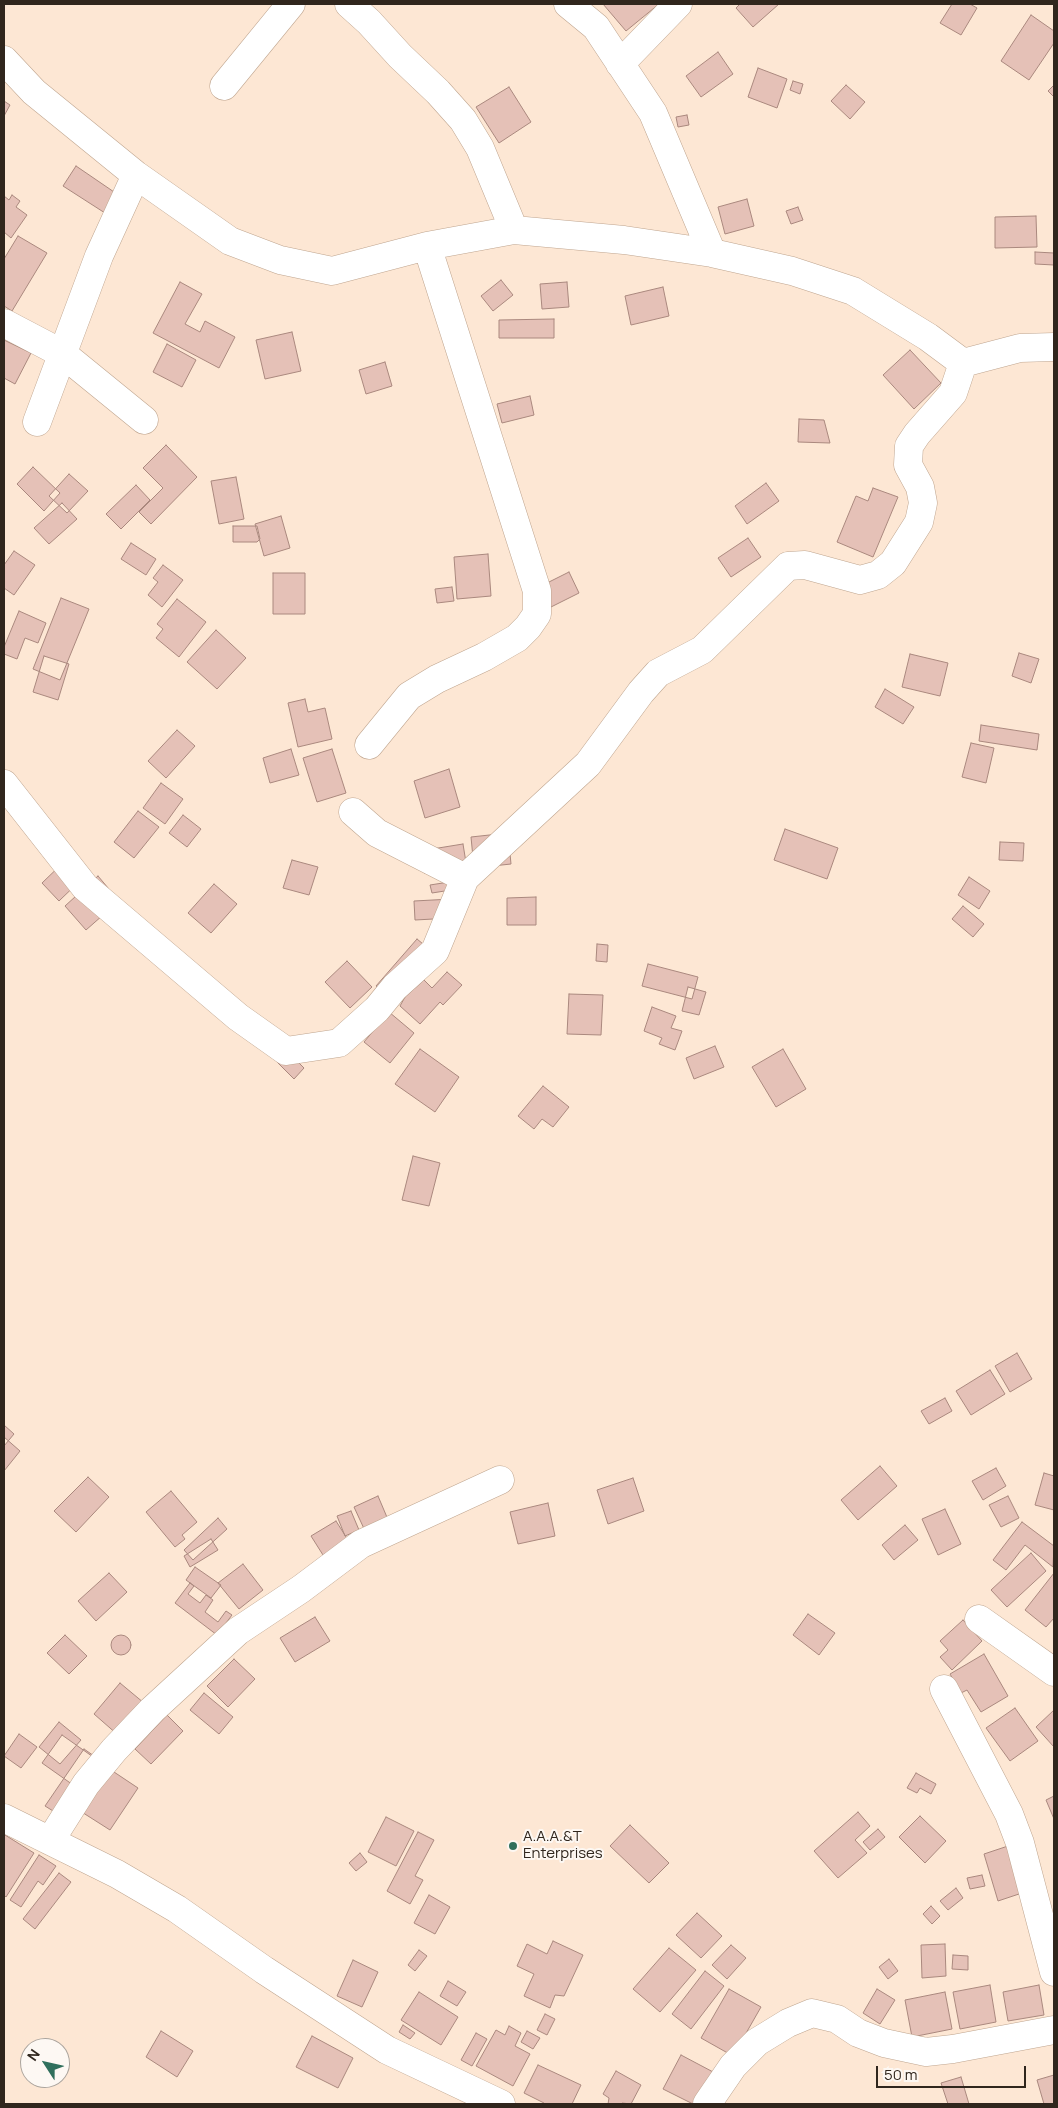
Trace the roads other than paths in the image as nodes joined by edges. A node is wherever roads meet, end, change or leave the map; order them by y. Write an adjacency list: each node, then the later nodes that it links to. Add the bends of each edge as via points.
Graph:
1 (290, 4): 7 (street)
2 (349, 4): 9 (street, via 463,120 480,148)
3 (568, 4): 6 (street, via 596,27)
4 (678, 4): 6 (street)
5 (4, 60): 8 (street, via 34,92)
6 (620, 64): 11 (street, via 653,113)
7 (224, 86)
8 (136, 175): 10 (street, via 230,242 280,260 332,270); 14 (street, via 99,256)
9 (514, 230): 10 (street); 11 (street, via 624,240)
10 (427, 246): 18 (street, via 537,591 537,614 517,638 409,696)
11 (712, 253): 15 (street, via 792,271 853,291 928,337)
12 (4, 323): 14 (street)
13 (1054, 347): 15 (street, via 1020,348)
14 (63, 354): 16 (street); 17 (street)
15 (963, 363): 21 (street, via 953,393 909,446 908,464 920,488 923,504 919,522 893,563 878,575 860,580 805,565 788,566 702,650 658,673 588,764)
16 (144, 420)
17 (37, 422)
18 (368, 745)
19 (4, 784): 21 (street, via 85,887 238,1017 286,1051 339,1043 377,1008 394,987 435,951)
20 (353, 812): 21 (street, via 377,833)
21 (465, 878)
22 (500, 1480): 27 (street, via 361,1544 238,1631 152,1710 114,1750 86,1784)
23 (979, 1619): 24 (street)
24 (1054, 1672)
25 (944, 1689): 28 (street, via 1009,1814 1020,1843)
26 (4, 1818): 27 (street)
27 (50, 1841): 30 (street, via 117,1874 177,1909 387,2050)
28 (1054, 1972)
29 (1054, 2030): 31 (street, via 926,2052 884,2044 837,2019 812,2013 757,2042 733,2066)
30 (501, 2104)
31 (707, 2104)

